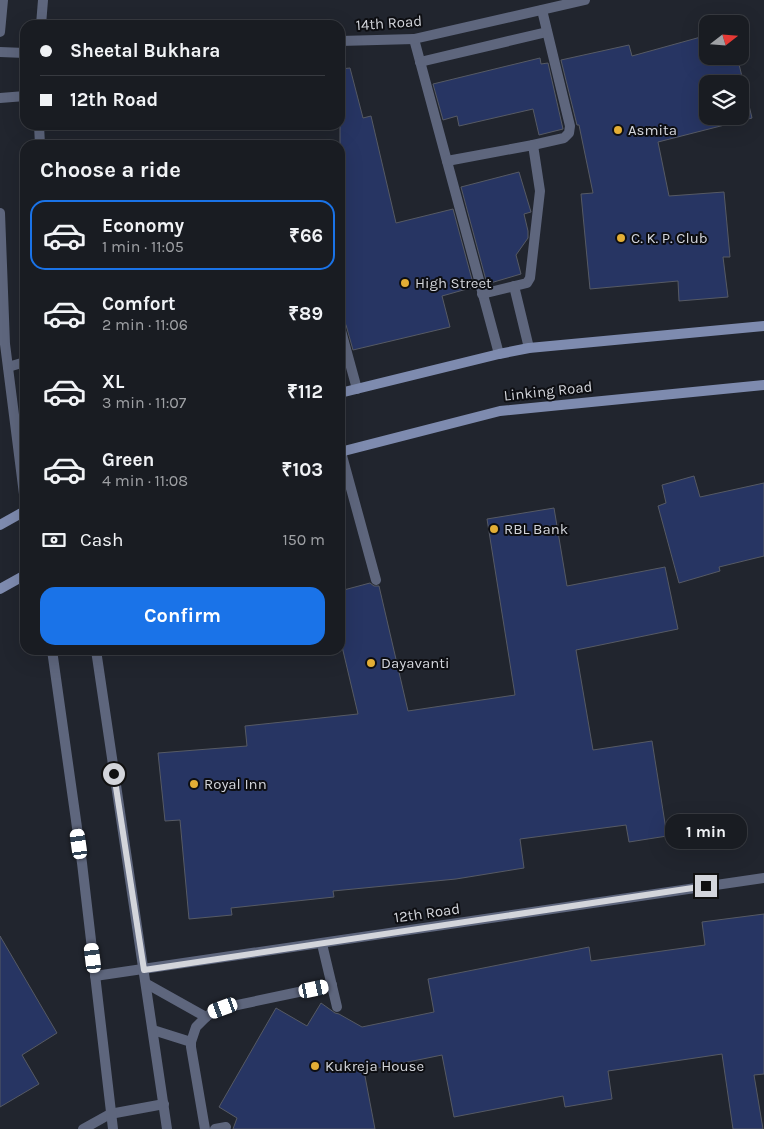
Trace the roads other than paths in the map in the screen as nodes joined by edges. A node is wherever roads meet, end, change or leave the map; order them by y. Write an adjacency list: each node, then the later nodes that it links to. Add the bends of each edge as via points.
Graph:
1 (3, 0): 6 (street)
2 (43, 0): 5 (street)
3 (585, 0): 4 (street, 14th Road)
4 (542, 10): 7 (street); 8 (street, 14th Road)
5 (41, 20)
6 (0, 32)
7 (547, 32): 12 (street); 15 (street, via 569,133 564,138)
8 (414, 38): 9 (street, 14th Road); 12 (street)
9 (345, 41)
10 (0, 52): 11 (street)
11 (20, 53)
12 (420, 62): 16 (street)
13 (20, 96): 14 (street)
14 (0, 98)
15 (533, 145): 16 (street); 18 (street, via 540,192 530,278 527,283)
16 (447, 161): 19 (street)
17 (0, 213): 25 (street)
18 (514, 286): 19 (street); 22 (street)
19 (482, 294): 23 (street)
20 (764, 326): 22 (main road)
21 (345, 345): 27 (street)
22 (529, 348): 23 (main road)
23 (498, 354): 27 (main road)
24 (20, 363): 25 (street)
25 (8, 367): 30 (street)
26 (764, 385): 29 (main road, Linking Road, via 500,411)
27 (357, 389): 28 (main road)
28 (345, 393)
29 (345, 451)
30 (20, 462)
31 (345, 470): 35 (street)
32 (20, 514): 33 (main road)
33 (0, 525)
34 (20, 578): 36 (main road)
35 (376, 580)
36 (0, 589)
37 (53, 655): 42 (street)
38 (97, 655): 41 (street)
39 (764, 878): 40 (street, 12th Road)
40 (322, 944): 41 (street, 12th Road); 44 (street)
41 (144, 970): 42 (street, 12th Road); 43 (street)
42 (95, 976): 50 (street)
43 (147, 984): 46 (street); 47 (street)
44 (332, 985): 45 (street); 46 (street, via 223,1008)
45 (337, 1007)
46 (206, 1017): 48 (street, via 196,1027)
47 (153, 1030): 48 (street); 49 (street)
48 (191, 1042): 55 (street)
49 (164, 1104): 50 (street); 54 (street)
50 (110, 1114): 52 (street); 53 (street)
51 (226, 1128): 56 (street)
52 (83, 1129)
53 (113, 1129)
54 (168, 1129)
55 (205, 1129)
56 (215, 1129)

